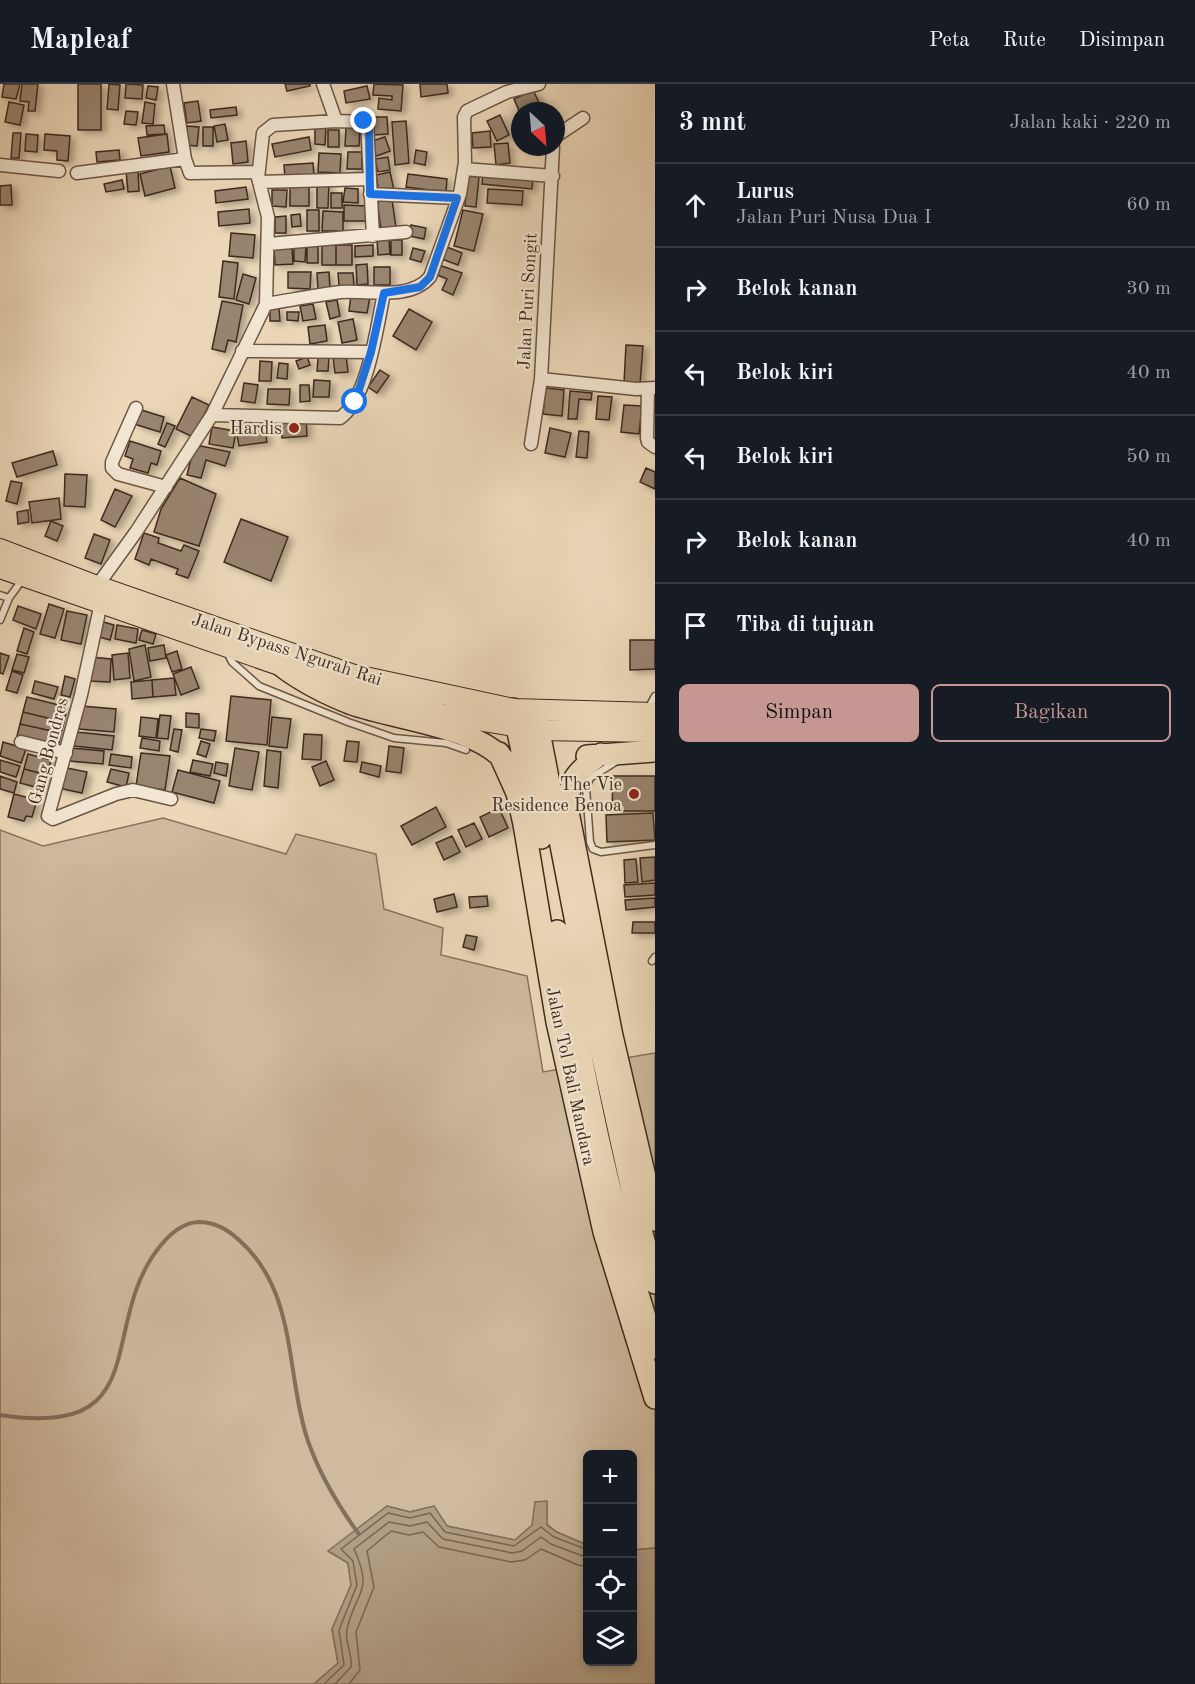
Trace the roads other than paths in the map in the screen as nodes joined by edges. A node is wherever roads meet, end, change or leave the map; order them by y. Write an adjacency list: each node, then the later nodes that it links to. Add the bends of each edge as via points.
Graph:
1 (173, 84): 8 (street)
2 (323, 84): 5 (street)
3 (539, 84): 10 (street, via 507,92 467,111)
4 (583, 118): 6 (street)
5 (336, 121): 14 (street, via 269,127 263,133); 15 (street, via 367,122)
6 (565, 130)
7 (553, 156): 13 (street, Jalan Puri Songit)
8 (185, 159): 12 (street); 14 (street, via 194,175)
9 (0, 165): 11 (street)
10 (464, 169): 13 (street); 17 (street)
11 (59, 171)
12 (76, 173)
13 (553, 176): 25 (street, Jalan Puri Songit)
14 (259, 177): 15 (street); 20 (street)
15 (369, 179): 16 (street)
16 (370, 194): 17 (street); 19 (street)
17 (457, 198): 21 (street, via 430,277 420,287)
18 (406, 232): 19 (street)
19 (373, 236): 20 (street)
20 (269, 244): 22 (street)
21 (384, 293): 22 (street, via 355,291); 24 (street)
22 (266, 304): 23 (street)
23 (242, 351): 24 (street); 28 (street)
24 (371, 352): 28 (street, via 355,402 340,418)
25 (541, 379): 26 (street, Jalan Puri Songit); 29 (street)
26 (652, 388): 30 (street, via 647,438)
27 (136, 408): 31 (street, via 112,468 118,474)
28 (212, 415): 31 (street)
29 (531, 444)
30 (655, 447)
31 (165, 487): 35 (street)
32 (0, 549): 35 (highway, Jalan Bypass Ngurah Rai)
33 (0, 568): 34 (highway, Jalan Bypass Ngurah Rai)
34 (24, 577): 35 (highway, Jalan Bypass Ngurah Rai); 37 (lane)
35 (102, 588): 39 (highway, Jalan Bypass Ngurah Rai); 43 (highway, Jalan Bypass Ngurah Rai, via 351,674); 49 (street, Gang Bondres)
36 (0, 595): 37 (lane)
37 (9, 598): 38 (lane)
38 (0, 620)
39 (224, 646): 40 (highway, Jalan Bypass Ngurah Rai); 41 (lane, via 232,662 259,686)
40 (283, 667): 41 (highway, Jalan Tol Bali Mandara)
41 (328, 696): 43 (highway, Jalan Bypass Ngurah Rai, via 354,691 441,714); 47 (lane, via 394,738 446,743); 50 (highway, Jalan Tol Bali Mandara, via 476,738)
42 (652, 707): 43 (highway, Jalan Bypass Ngurah Rai)
43 (526, 719): 46 (highway, Jalan Bypass Ngurah Rai); 53 (highway, Jalan Tol Bali Mandara)
44 (655, 732): 46 (highway, Jalan Bypass Ngurah Rai)
45 (21, 742): 49 (street)
46 (630, 742): 48 (highway, Jalan Tol Bali Mandara); 51 (highway, Jalan Tol Bali Mandara); 54 (lane, via 591,778 586,788 590,842 593,849 601,852)
47 (466, 750)
48 (655, 751)
49 (66, 753): 52 (street, Gang Bondres, via 47,812 49,818 133,790)
50 (499, 753): 53 (highway, Jalan Tol Bali Mandara); 56 (highway, Jalan Tol Bali Mandara, via 517,793)
51 (601, 754): 53 (highway, Jalan Tol Bali Mandara, via 572,760); 56 (highway, Jalan Tol Bali Mandara, via 576,773 568,803)
52 (171, 799)
53 (544, 806): 55 (highway, Jalan Tol Bali Mandara)
54 (655, 845)
55 (564, 914): 56 (highway, Jalan Tol Bali Mandara); 56 (highway)
56 (586, 1032): 57 (highway, Jalan Tol Bali Mandara); 58 (highway, Jalan Tol Bali Mandara); 59 (highway, Jalan Tol Bali Mandara, via 619,1228); 60 (highway, Jalan Tol Bali Mandara, via 604,1232)
57 (655, 1220)
58 (655, 1283)
59 (655, 1348)
60 (655, 1398)

